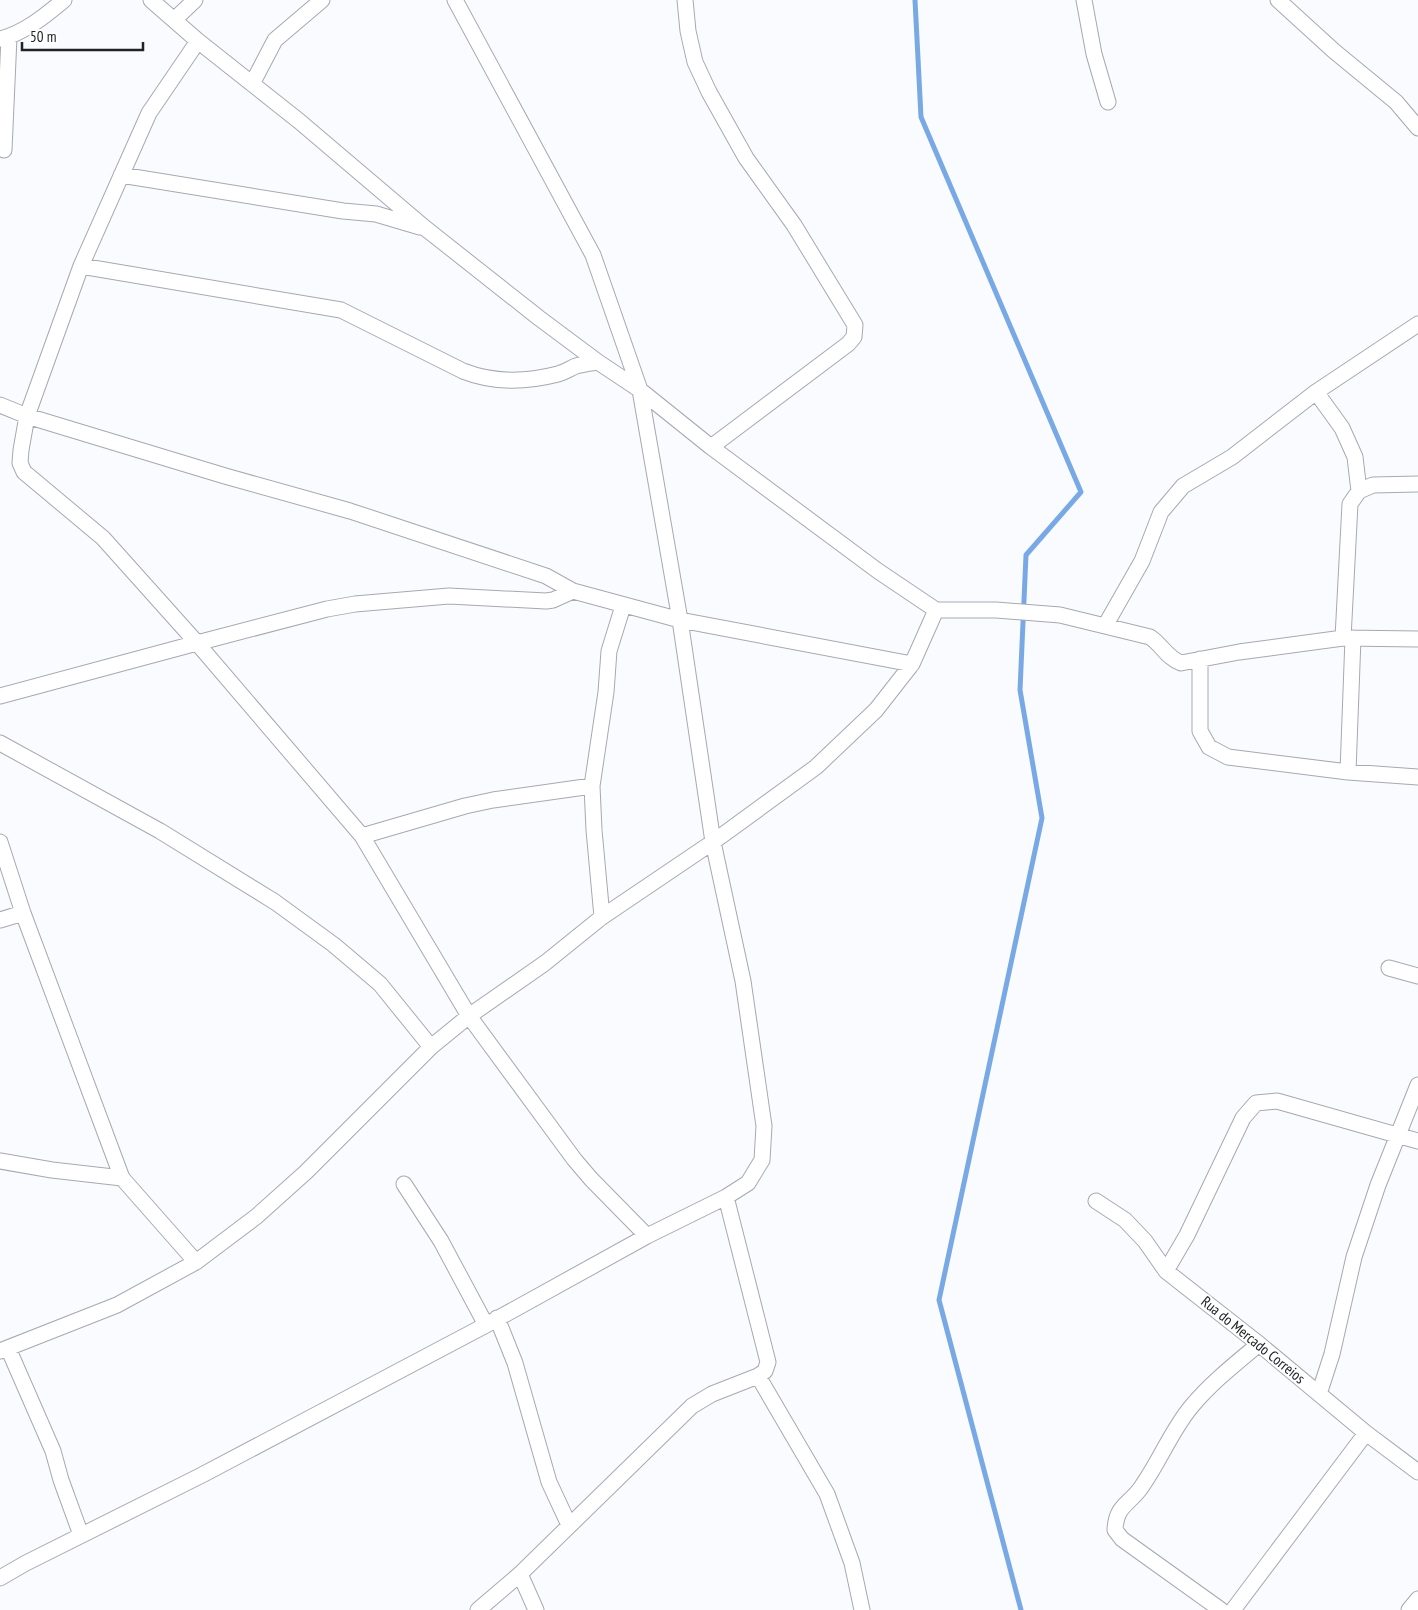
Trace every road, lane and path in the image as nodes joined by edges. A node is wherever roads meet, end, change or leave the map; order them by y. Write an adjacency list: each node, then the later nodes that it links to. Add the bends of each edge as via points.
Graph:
1 (64, 0): 10 (street, via 29,27)
2 (152, 0): 9 (street)
3 (195, 0): 9 (street)
4 (322, 0): 12 (street, via 275,40)
5 (455, 0): 22 (street, via 593,255)
6 (685, 0): 26 (street, via 695,62 709,92 746,158 794,225 855,325 854,337 848,344)
7 (1084, 0): 14 (street, via 1094,54)
8 (1278, 0): 15 (street, via 1396,102)
9 (175, 19): 11 (street)
10 (4, 38): 13 (street)
11 (198, 41): 12 (street); 17 (street, via 148,113)
12 (252, 84): 18 (street)
13 (3, 93): 16 (street)
14 (1108, 102)
15 (1418, 128)
16 (4, 150)
17 (121, 175): 18 (street, via 376,214); 19 (street)
18 (425, 228): 21 (street)
19 (81, 266): 21 (street, via 341,310 463,371 492,380 556,375 576,366); 25 (street)
20 (1418, 324): 23 (street)
21 (598, 362): 22 (street)
22 (640, 390): 26 (street); 32 (street)
23 (1316, 392): 28 (street, via 1342,428 1354,457); 33 (street, via 1232,457 1183,486 1161,512 1142,561)
24 (0, 405): 25 (street)
25 (28, 416): 29 (street, via 360,514 537,573); 36 (street, via 20,450 24,472 103,538)
26 (710, 447): 31 (street)
27 (1418, 484): 28 (street, via 1373,485)
28 (1359, 491): 34 (street, via 1350,504)
29 (573, 591): 30 (street); 36 (street, via 546,601 449,596 355,604)
30 (623, 606): 32 (street); 43 (street, via 609,650)
31 (936, 610): 33 (street, via 1060,615); 38 (street)
32 (680, 620): 38 (street); 46 (street)
33 (1105, 626): 37 (street, via 1150,637 1174,661 1181,663)
34 (1348, 638): 35 (street); 37 (street); 41 (street)
35 (1418, 639)
36 (197, 643): 39 (street); 44 (street)
37 (1200, 659): 41 (street, via 1200,731 1209,747 1228,757)
38 (912, 664): 46 (street, via 876,710 816,767)
39 (0, 696)
40 (0, 742): 53 (street, via 160,832 275,902 380,984)
41 (1348, 772): 42 (street)
42 (1418, 777)
43 (592, 786): 44 (street, via 465,806); 48 (street)
44 (362, 836): 52 (street)
45 (0, 842): 47 (street)
46 (713, 842): 48 (street); 60 (street, via 743,981 764,1126 762,1160 748,1183)
47 (23, 913): 49 (street); 58 (street)
48 (602, 917): 52 (street, via 545,963)
49 (0, 920)
50 (1390, 968): 51 (street)
51 (1418, 976)
52 (469, 1016): 53 (street); 62 (street, via 574,1159)
53 (431, 1047): 63 (street, via 306,1172 257,1216)
54 (1418, 1085): 55 (street)
55 (1397, 1136): 56 (street); 64 (street, via 1278,1101 1256,1103 1242,1118 1187,1235); 69 (street, via 1354,1258 1332,1354)
56 (1418, 1141)
57 (0, 1161): 58 (street)
58 (122, 1178): 63 (street)
59 (404, 1184): 65 (street)
60 (726, 1197): 62 (street); 68 (street, via 768,1362 765,1371)
61 (1096, 1201): 64 (street, Rua do Mercado Correios, via 1125,1220)
62 (647, 1236): 65 (street)
63 (196, 1262): 67 (street, via 117,1305)
64 (1166, 1271): 66 (street, Rua do Mercado Correios)
65 (491, 1321): 72 (street, via 515,1362 549,1482); 73 (street)
66 (1259, 1344): 69 (street, Rua do Mercado Correios); 80 (street, via 1220,1376 1190,1408 1139,1490 1115,1518 1115,1530 1122,1539)
67 (4, 1349): 73 (street, via 53,1451)
68 (758, 1376): 72 (street, via 712,1394 692,1406); 77 (street, via 827,1494 852,1563)
69 (1319, 1394): 70 (street, Rua do Mercado Correios)
70 (1366, 1433): 71 (street, Rua do Mercado Correios); 81 (street)
71 (1418, 1472)
72 (568, 1525): 74 (street)
73 (81, 1536): 75 (street)
74 (520, 1574): 78 (street); 79 (street)
75 (0, 1578)
76 (1418, 1600): 82 (street)
77 (859, 1609)
78 (478, 1610)
79 (536, 1610)
80 (1221, 1610)
81 (1233, 1610)
82 (1409, 1610)

